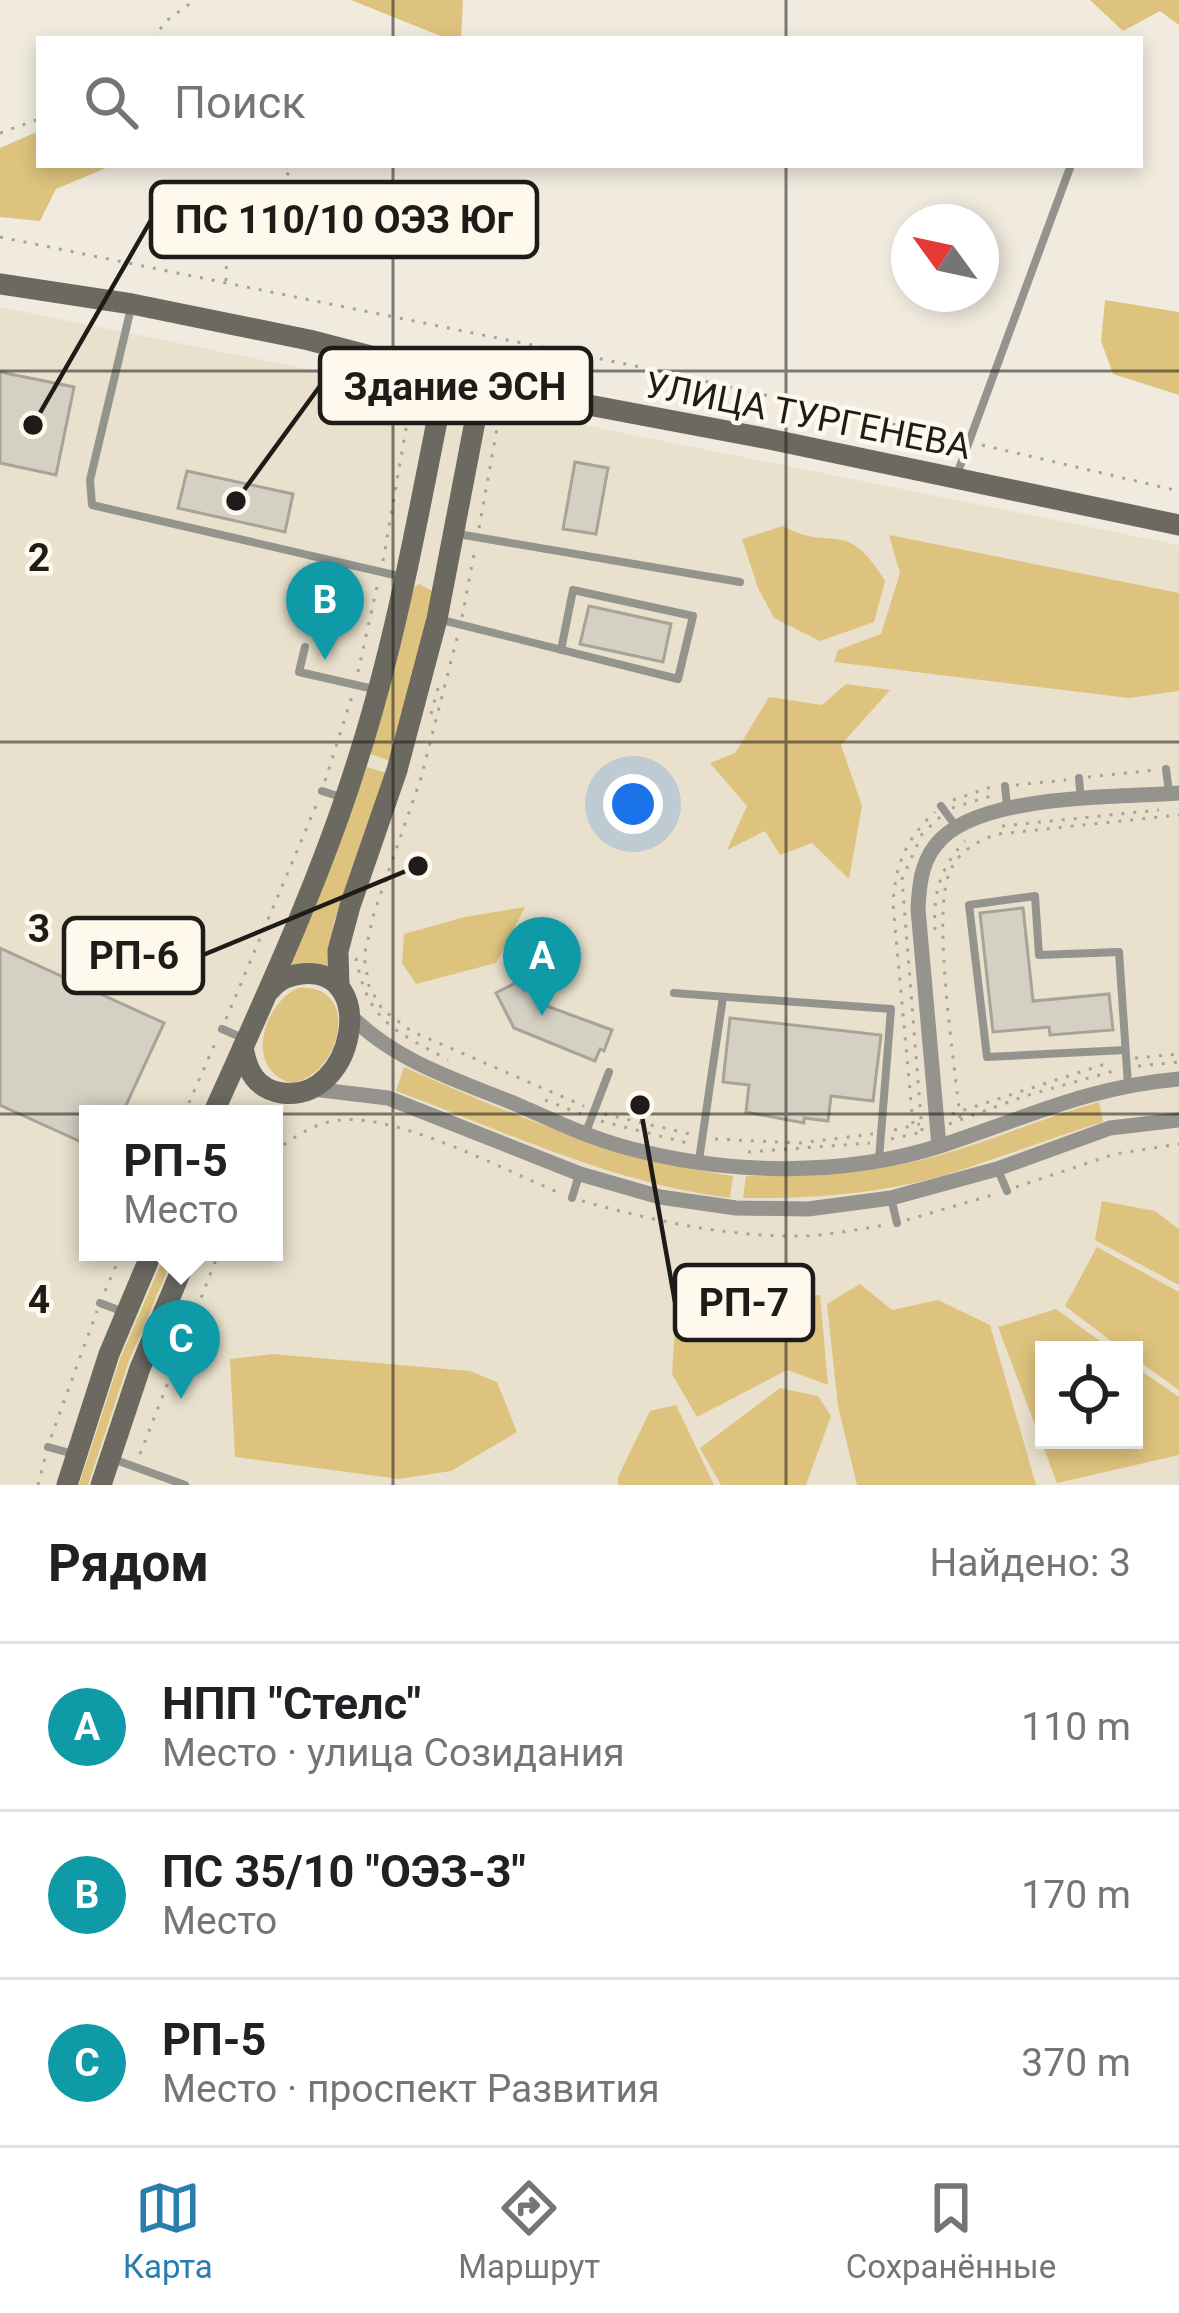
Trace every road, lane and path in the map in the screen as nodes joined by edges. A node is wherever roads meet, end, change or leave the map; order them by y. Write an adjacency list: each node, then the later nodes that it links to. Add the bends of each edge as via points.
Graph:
1 (195, 0): 2 (path)
2 (155, 36)
3 (36, 120): 4 (path)
4 (0, 133)
5 (291, 168): 8 (path, via 266,211 227,238)
6 (1069, 168): 15 (lane)
7 (0, 237): 8 (path)
8 (226, 283): 15 (path)
9 (0, 284): 10 (street, УЛИЦА ТУРГЕНЕВА)
10 (132, 304): 11 (street, УЛИЦА ТУРГЕНЕВА); 21 (lane, via 90,480 92,505)
11 (446, 376): 12 (street, УЛИЦА ТУРГЕНЕВА); 19 (street)
12 (482, 385): 16 (street, УЛИЦА ТУРГЕНЕВА); 20 (street)
13 (412, 394): 21 (path)
14 (496, 411): 20 (path)
15 (967, 442): 16 (lane); 17 (path)
16 (956, 478): 18 (street, УЛИЦА ТУРГЕНЕВА)
17 (1179, 490)
18 (1179, 526)
19 (413, 538): 20 (street); 22 (street)
20 (462, 538): 23 (lane); 24 (street); 24 (path)
21 (380, 571): 22 (lane); 27 (path)
22 (405, 577): 28 (street)
23 (740, 582)
24 (450, 622): 26 (lane); 31 (path); 34 (path); 48 (street, via 350,906)
25 (305, 647): 27 (lane, via 299,672)
26 (561, 650): 26 (lane, via 678,679 693,616 573,590)
27 (356, 685): 28 (lane); 29 (path)
28 (379, 690): 39 (street)
29 (335, 751): 30 (path); 37 (path)
30 (342, 753)
31 (418, 757)
32 (1166, 770): 35 (path); 38 (lane)
33 (412, 775): 34 (path)
34 (421, 778): 54 (path, via 364,956 375,998)
35 (1079, 778): 36 (path); 40 (lane)
36 (1005, 786): 41 (path); 42 (lane)
37 (322, 790): 39 (lane); 53 (path)
38 (1174, 793): 40 (street)
39 (345, 798): 50 (street)
40 (1082, 801): 42 (street)
41 (940, 806): 45 (lane); 77 (path, via 915,830 895,877)
42 (1007, 807): 45 (street)
43 (401, 810): 46 (path)
44 (1179, 815): 71 (path, via 998,834 956,861 942,910)
45 (956, 825): 78 (street, via 934,846 920,882)
46 (380, 869)
47 (361, 933): 55 (path, via 356,956 368,1002)
48 (339, 987): 50 (street, via 323,976 298,975); 52 (street)
49 (674, 993): 51 (lane)
50 (265, 996): 56 (street)
51 (723, 996): 82 (lane, via 891,1009); 84 (lane)
52 (351, 1016): 65 (street, via 342,1055); 75 (street, via 402,1055)
53 (222, 1028): 56 (lane); 68 (path)
54 (411, 1031): 55 (path); 75 (path)
55 (408, 1038): 58 (path)
56 (245, 1043): 66 (street, via 247,1070 260,1085); 69 (street)
57 (1179, 1054): 61 (path)
58 (452, 1062)
59 (1179, 1062): 61 (path)
60 (1098, 1065): 61 (path); 63 (path); 71 (path)
61 (1126, 1066): 61 (lane, via 1119,952 1039,955 1035,896 969,905 987,1057); 63 (path); 64 (street); 78 (street, via 1103,1089)
62 (609, 1072): 75 (lane)
63 (1100, 1074): 73 (path)
64 (1179, 1079)
65 (313, 1089): 66 (street); 87 (street, via 388,1098)
66 (287, 1094): 70 (street)
67 (536, 1096): 75 (path)
68 (188, 1105)
69 (217, 1105)
70 (277, 1105)
71 (959, 1112): 73 (path); 78 (path)
72 (383, 1114): 76 (path)
73 (960, 1120): 78 (path)
74 (1179, 1120): 86 (street, via 1110,1128)
75 (590, 1121): 84 (path); 84 (street, via 627,1148)
76 (380, 1123): 81 (path, via 339,1120); 89 (path)
77 (913, 1126): 78 (path); 82 (path)
78 (938, 1132): 82 (street); 82 (path)
79 (741, 1142): 82 (path); 82 (path, via 740,1152); 84 (path)
80 (1179, 1144): 85 (path)
81 (283, 1145)
82 (879, 1145): 84 (street, via 805,1168 739,1167)
83 (1114, 1145): 85 (path)
84 (702, 1148)
85 (1115, 1154): 88 (path)
86 (997, 1169): 88 (lane); 90 (street)
87 (580, 1174): 89 (lane); 90 (street, via 736,1208)
88 (1007, 1191): 91 (path)
89 (572, 1198): 93 (path)
90 (891, 1198): 91 (lane)
91 (897, 1223): 93 (path, via 808,1236)
92 (734, 1226): 93 (path)
93 (734, 1234)
94 (118, 1261): 98 (path)
95 (148, 1261): 99 (street)
96 (185, 1261): 102 (street)
97 (216, 1261): 103 (path)
98 (100, 1303): 99 (lane); 100 (path)
99 (127, 1313): 101 (street)
100 (48, 1447): 101 (lane); 104 (path)
101 (75, 1454): 105 (street)
102 (108, 1458): 103 (lane); 106 (street)
103 (136, 1466): 107 (lane)
104 (38, 1485)
105 (67, 1485)
106 (101, 1485)
107 (185, 1485)

